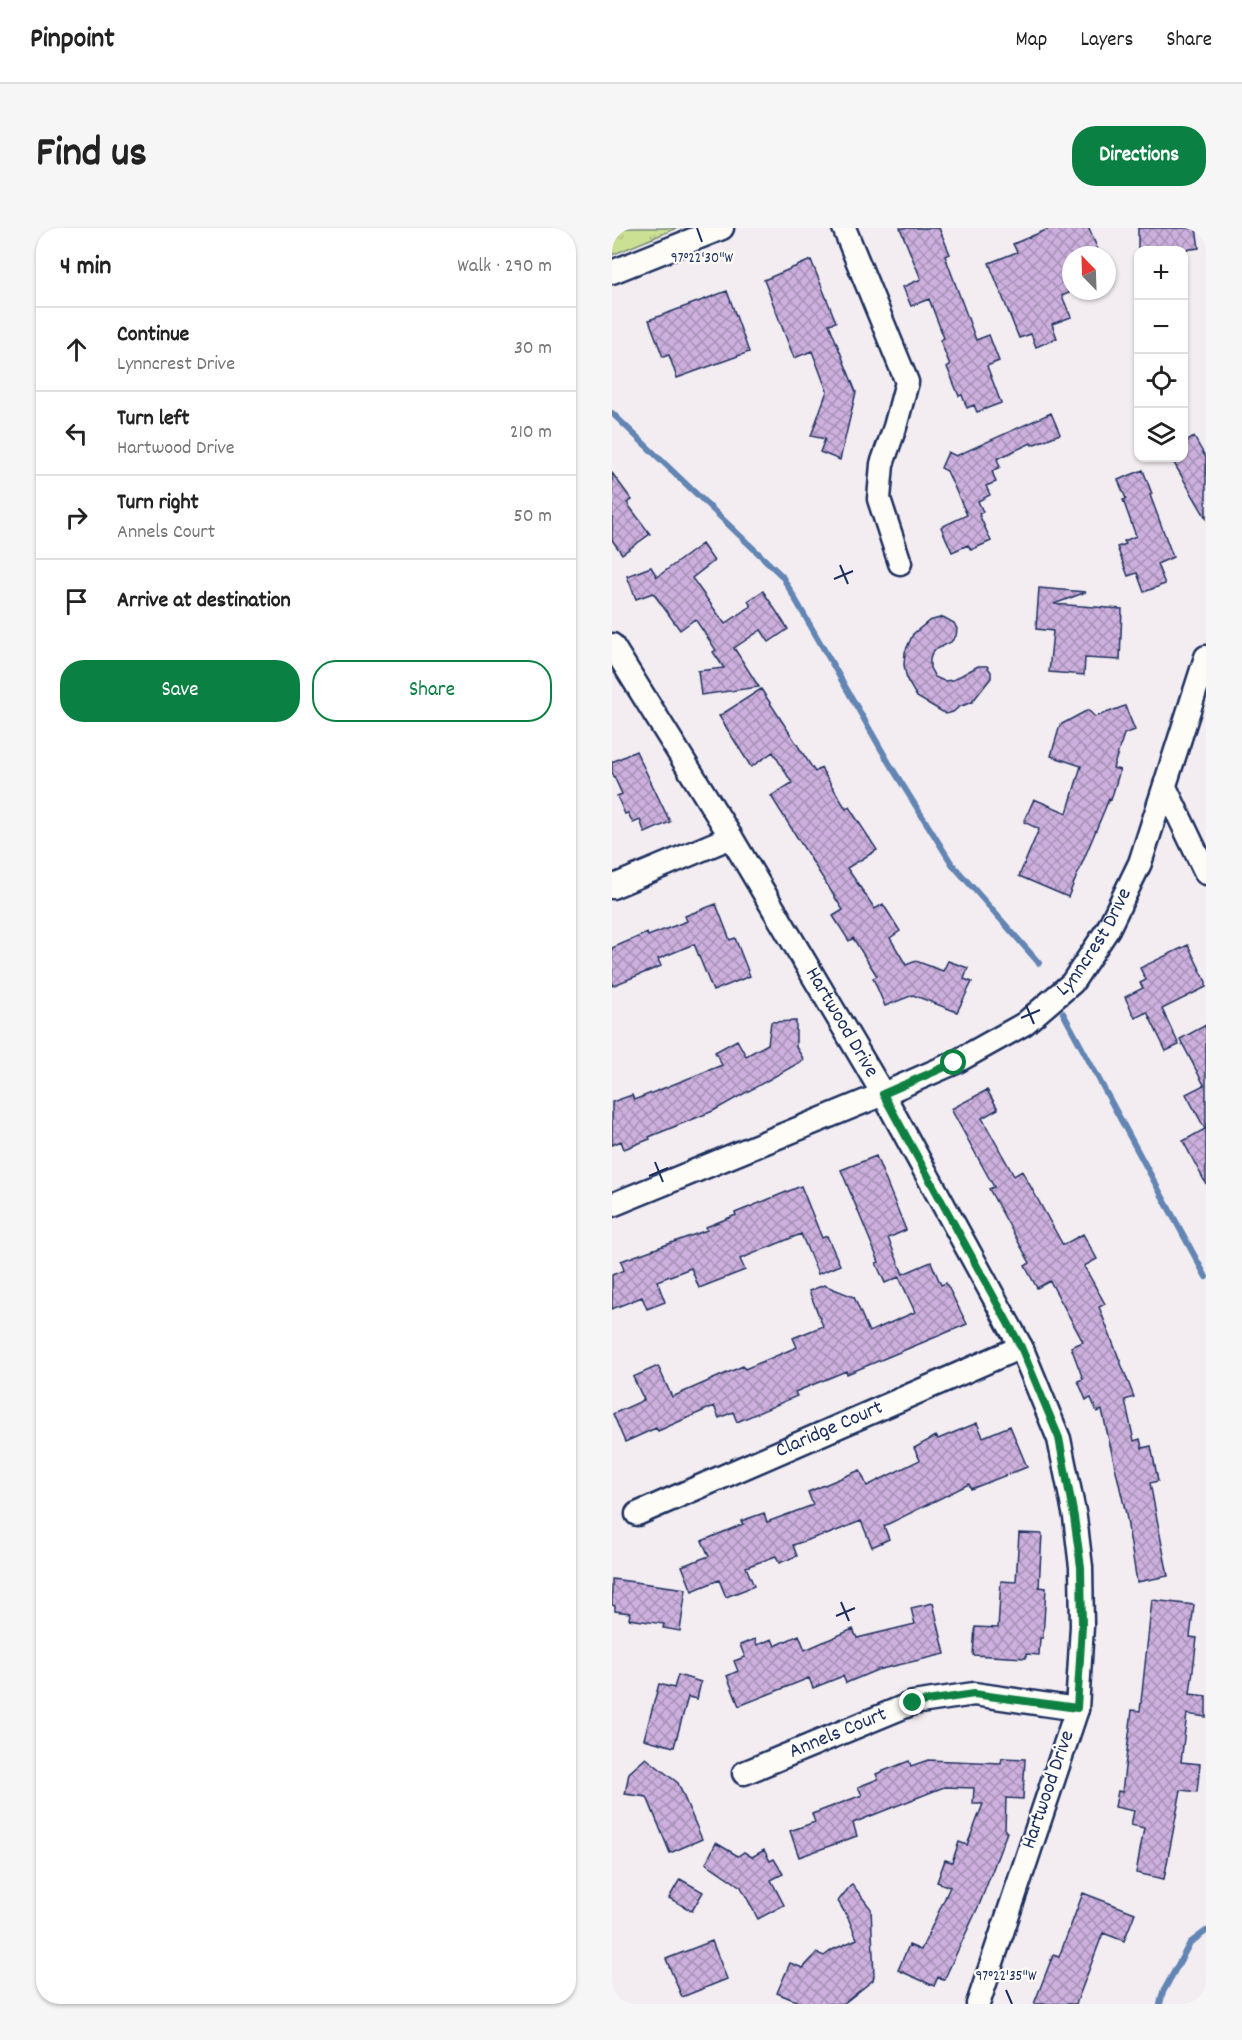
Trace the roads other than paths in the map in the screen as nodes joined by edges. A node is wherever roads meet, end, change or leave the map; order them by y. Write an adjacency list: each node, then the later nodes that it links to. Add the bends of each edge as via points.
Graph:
1 (722, 228): 3 (street)
2 (844, 228): 4 (street, via 907,381 882,464 879,499)
3 (612, 272)
4 (900, 563)
5 (612, 645): 8 (street, Hartwood Drive)
6 (1206, 657): 7 (street, Lynncrest Drive)
7 (1165, 787): 9 (street); 11 (street, Lynncrest Drive, via 1140,863 1108,929 1072,983 1024,1024 954,1063)
8 (731, 837): 10 (street); 11 (street, Hartwood Drive)
9 (1206, 873)
10 (612, 887)
11 (883, 1094): 12 (street, Lynncrest Drive); 13 (street, Hartwood Drive)
12 (612, 1205)
13 (1021, 1347): 14 (street, Claridge Court); 15 (street, Hartwood Drive, via 1059,1438 1074,1517 1081,1567 1082,1626)
14 (637, 1515)
15 (1077, 1708): 16 (street, Annels Court, via 974,1694 913,1703); 17 (street, Hartwood Drive)
16 (744, 1773)
17 (978, 2004)

